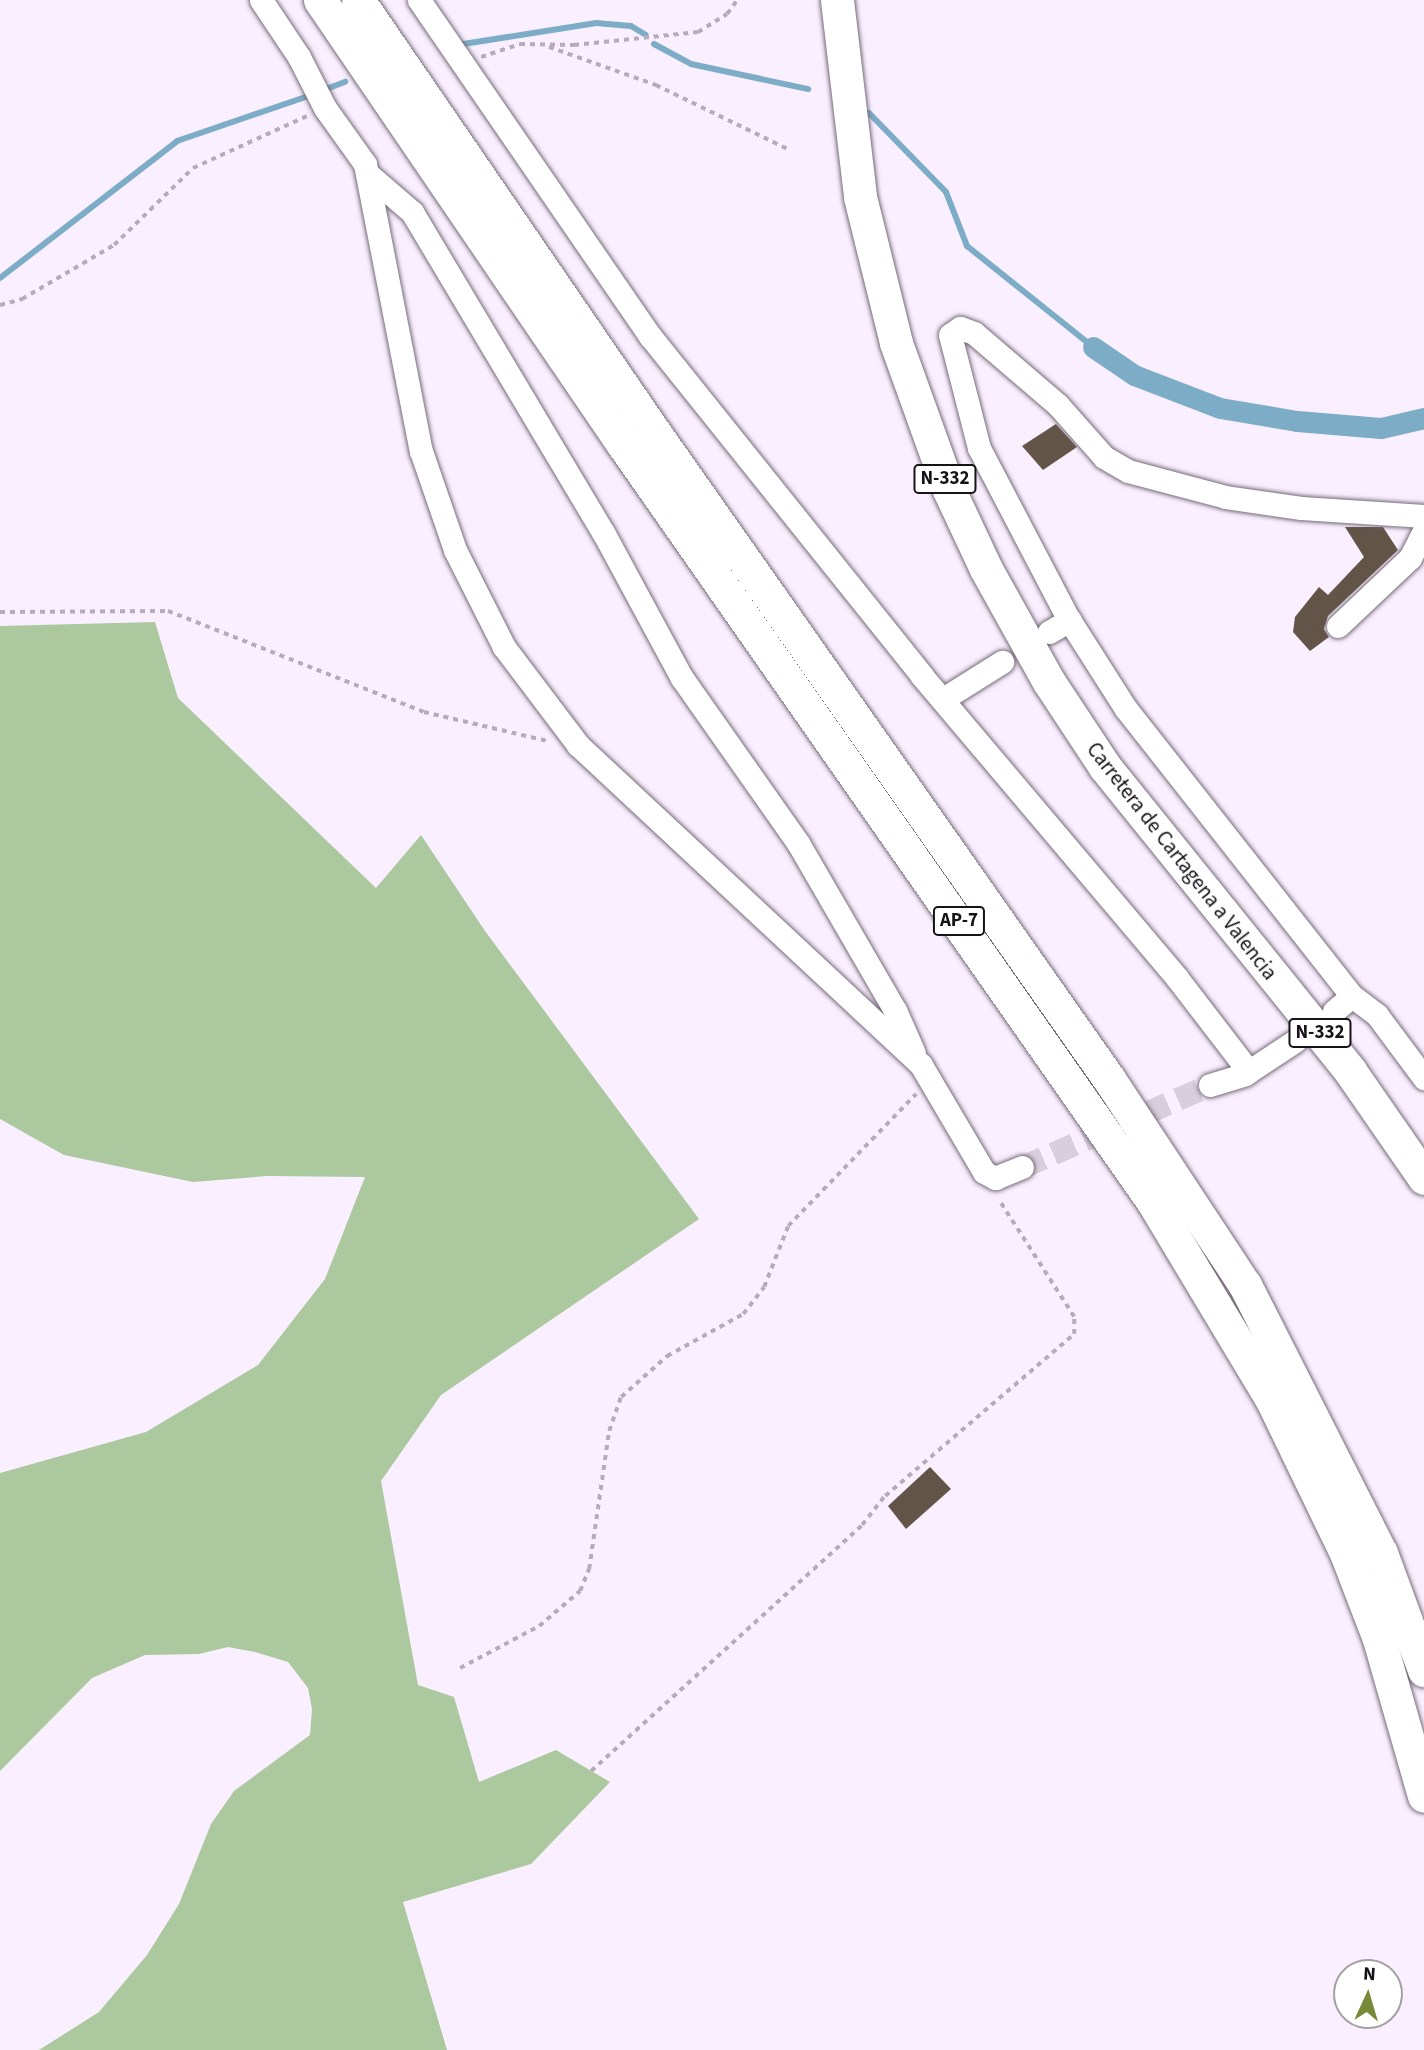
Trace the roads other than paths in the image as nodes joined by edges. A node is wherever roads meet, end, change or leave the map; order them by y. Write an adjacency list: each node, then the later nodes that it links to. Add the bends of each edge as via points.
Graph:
1 (261, 0): 9 (street)
2 (320, 0): 7 (highway, AP-7)
3 (358, 0): 7 (highway, AP-7)
4 (419, 0): 16 (street, via 650,336)
5 (815, 0): 17 (highway, via 836,147 864,285 928,478 966,560 1048,707 1153,853)
6 (837, 0): 17 (highway, Carretera de Cartagena a Valencia / N-332, via 860,197 896,343 949,490 986,569 1049,682 1105,767)
7 (363, 35): 8 (highway, AP-7)
8 (403, 94): 28 (highway, AP-7, via 1109,1079 1245,1284 1381,1553); 29 (highway, AP-7, via 622,443 1106,1133 1218,1307 1271,1398 1346,1553 1379,1639)
9 (369, 175): 22 (street, via 412,212 604,534 682,678 802,850 900,1020); 22 (street, via 421,451 435,496 489,623 566,733)
10 (1424, 516): 12 (street, via 1239,499 1128,471 1104,457 1040,388 974,332 960,328 950,335 950,342 979,448)
11 (1424, 530): 13 (street, via 1410,558)
12 (1070, 620): 14 (street); 18 (street, via 1126,709)
13 (1338, 625)
14 (1049, 632)
15 (1002, 662): 16 (street)
16 (943, 699): 23 (street, via 1066,842)
17 (1207, 895): 27 (highway, Carretera de Cartagena a Valencia / N-332, via 1350,1072)
18 (1352, 996): 19 (street); 21 (street)
19 (1334, 1011)
20 (1295, 1041): 23 (street)
21 (1416, 1052): 24 (street)
22 (916, 1060): 26 (street, via 984,1172 995,1178)
23 (1249, 1072): 25 (street)
24 (1424, 1078)
25 (1210, 1085)
26 (1022, 1167)
27 (1424, 1178)
28 (1424, 1670)
29 (1424, 1796)

